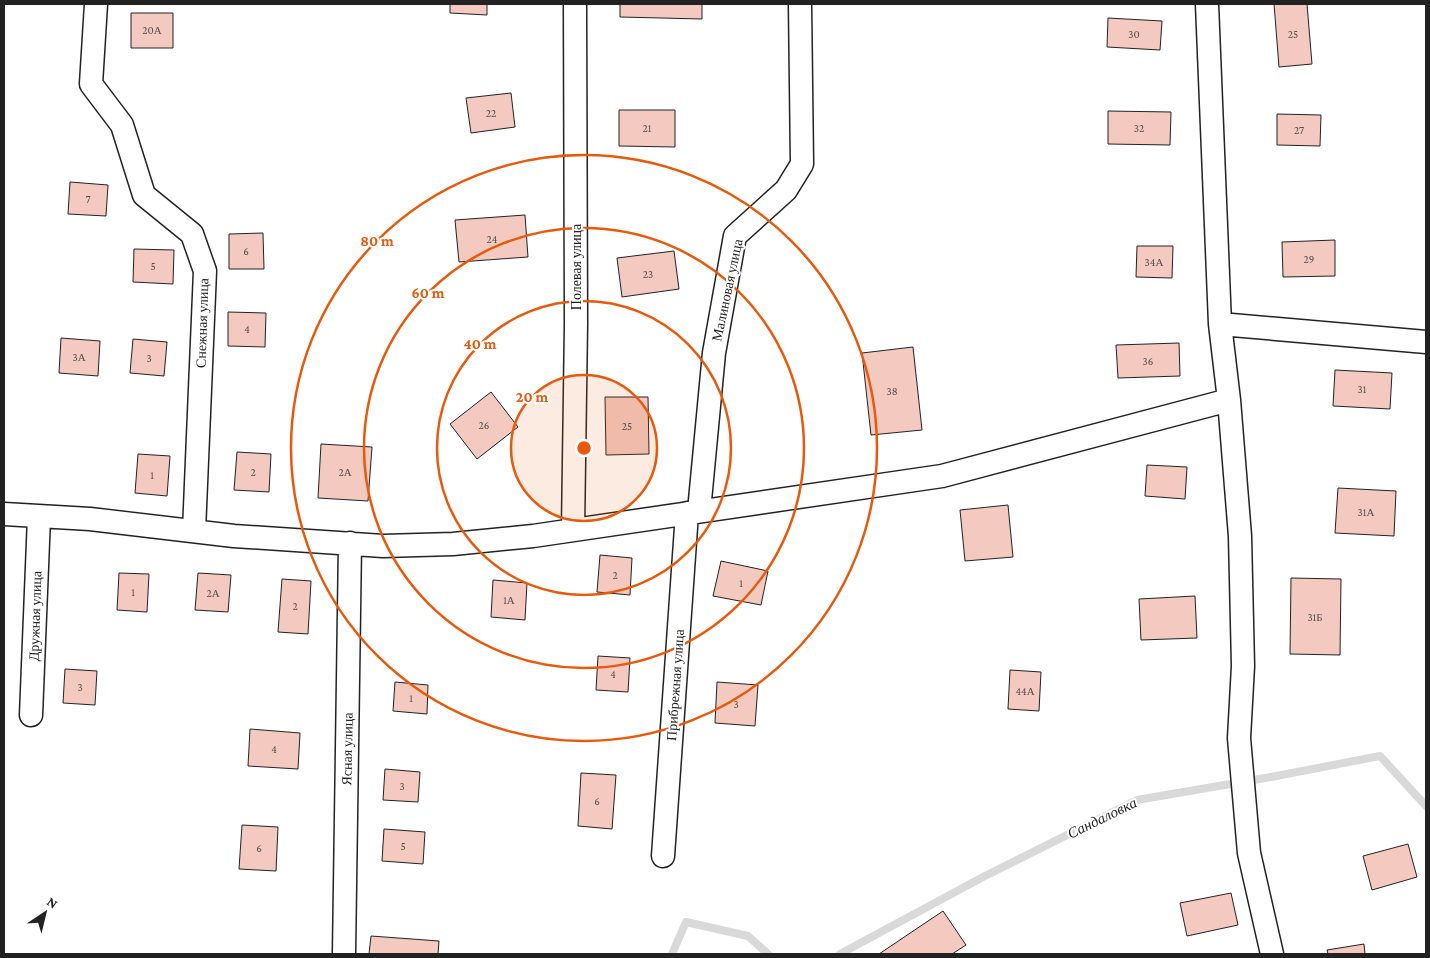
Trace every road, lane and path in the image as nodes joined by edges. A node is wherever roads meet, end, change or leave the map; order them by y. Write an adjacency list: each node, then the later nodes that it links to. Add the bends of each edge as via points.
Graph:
1 (96, 4): 12 (street, Снежная улица, via 91,84 122,125 144,195 192,234 204,271)
2 (575, 4): 11 (street, Полевая улица)
3 (800, 4): 8 (street, Малиновая улица, via 802,164 786,190 735,236 714,353)
4 (1207, 4): 5 (street)
5 (1220, 324): 6 (street); 7 (street)
6 (1426, 342)
7 (1228, 400): 8 (street, via 942,476); 17 (street, via 1240,536 1244,666 1239,738 1250,853)
8 (693, 512): 11 (street); 15 (street, Прибрежная улица)
9 (4, 514): 10 (street)
10 (39, 517): 12 (street, via 90,519); 14 (street, Дружная улица)
11 (573, 530): 13 (street, via 453,544)
12 (194, 531): 13 (street)
13 (350, 544): 16 (street, Ясная улица)
14 (31, 715)
15 (663, 856)
16 (344, 954)
17 (1272, 954)

